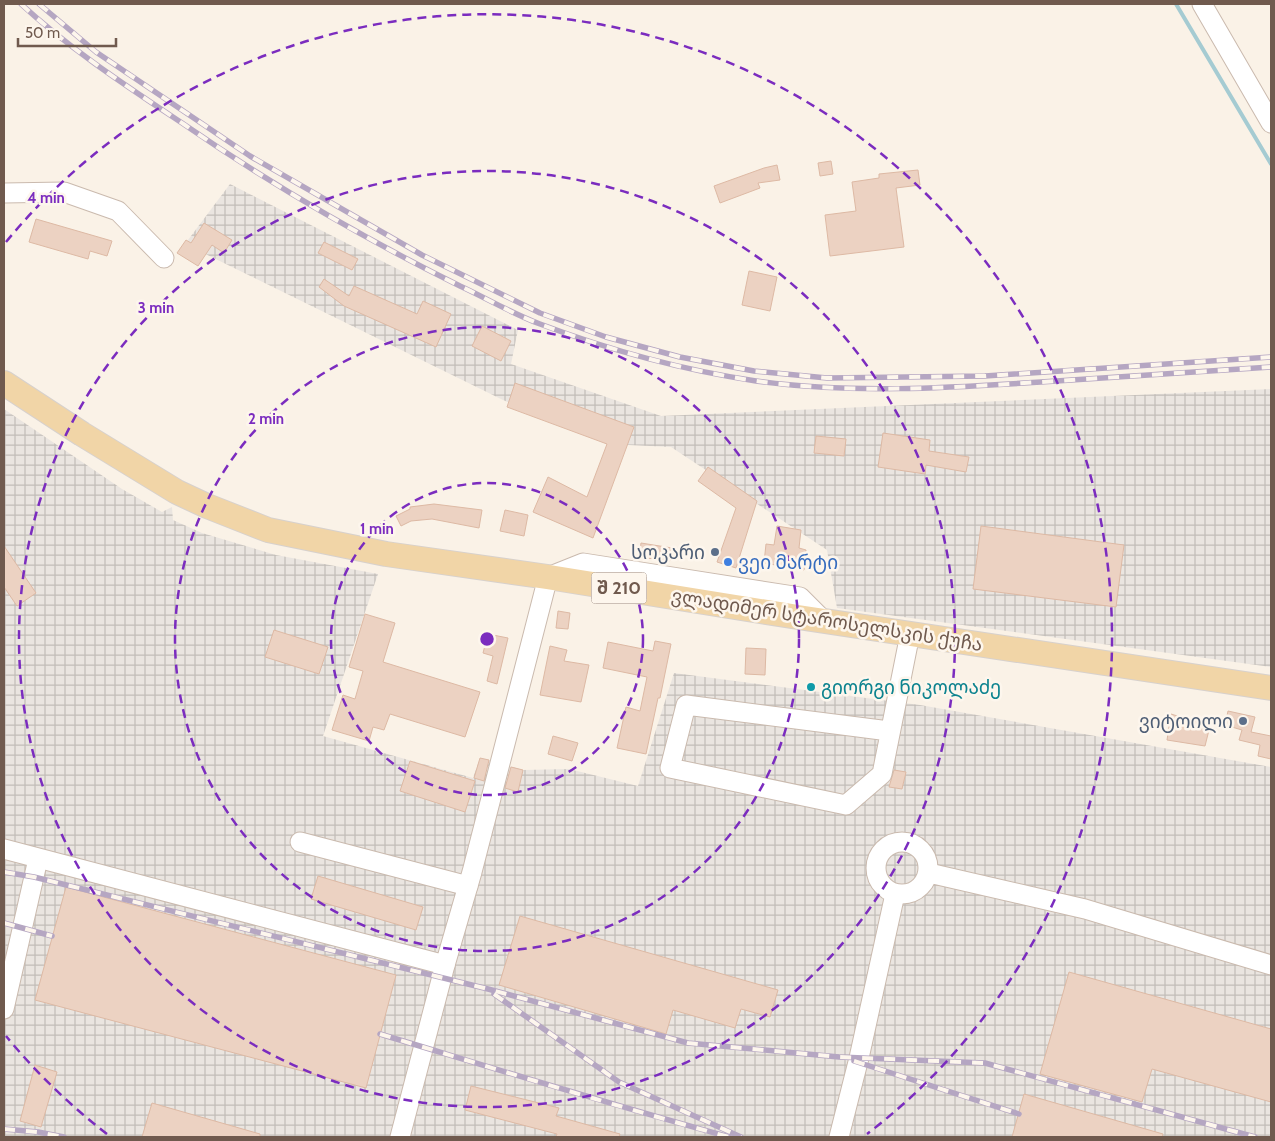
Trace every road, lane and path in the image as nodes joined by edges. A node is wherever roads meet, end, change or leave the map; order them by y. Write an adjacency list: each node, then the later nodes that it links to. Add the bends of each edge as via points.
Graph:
1 (1202, 4): 2 (street)
2 (1271, 123)
3 (4, 193): 4 (street, via 64,192 118,210)
4 (164, 258)
5 (4, 383): 6 (main road, ვლადიმერ სტაროსელსკის ქუჩა / შ 210, via 177,492 268,530 386,554)
6 (548, 577): 7 (street, via 583,563); 9 (main road, ვლადიმერ სტაროსელსკის ქუჩა / შ 210); 18 (street)
7 (701, 582): 8 (street); 9 (street)
8 (739, 588): 9 (street); 10 (street, via 800,597)
9 (716, 604): 10 (main road, ვლადიმერ სტაროსელსკის ქუჩა / შ 210)
10 (824, 621): 11 (main road, ვლადიმერ სტაროსელსკის ქუჩა / შ 210)
11 (910, 634): 12 (main road, ვლადიმერ სტაროსელსკის ქუჩა / შ 210); 13 (street)
12 (1271, 688)
13 (890, 731): 13 (street, via 686,705 670,768 846,805 882,774)
14 (300, 842): 18 (street)
15 (4, 849): 16 (street)
16 (38, 859): 20 (street); 22 (street)
17 (929, 873): 19 (street, via 916,891); 19 (street, via 926,856 914,844 897,842 889,845 877,860 876,870 882,885); 21 (street, via 1085,909)
18 (468, 886): 20 (street)
19 (895, 894): 24 (street)
20 (445, 965): 23 (street)
21 (1271, 965)
22 (4, 1009)
23 (400, 1137)
24 (839, 1137)

